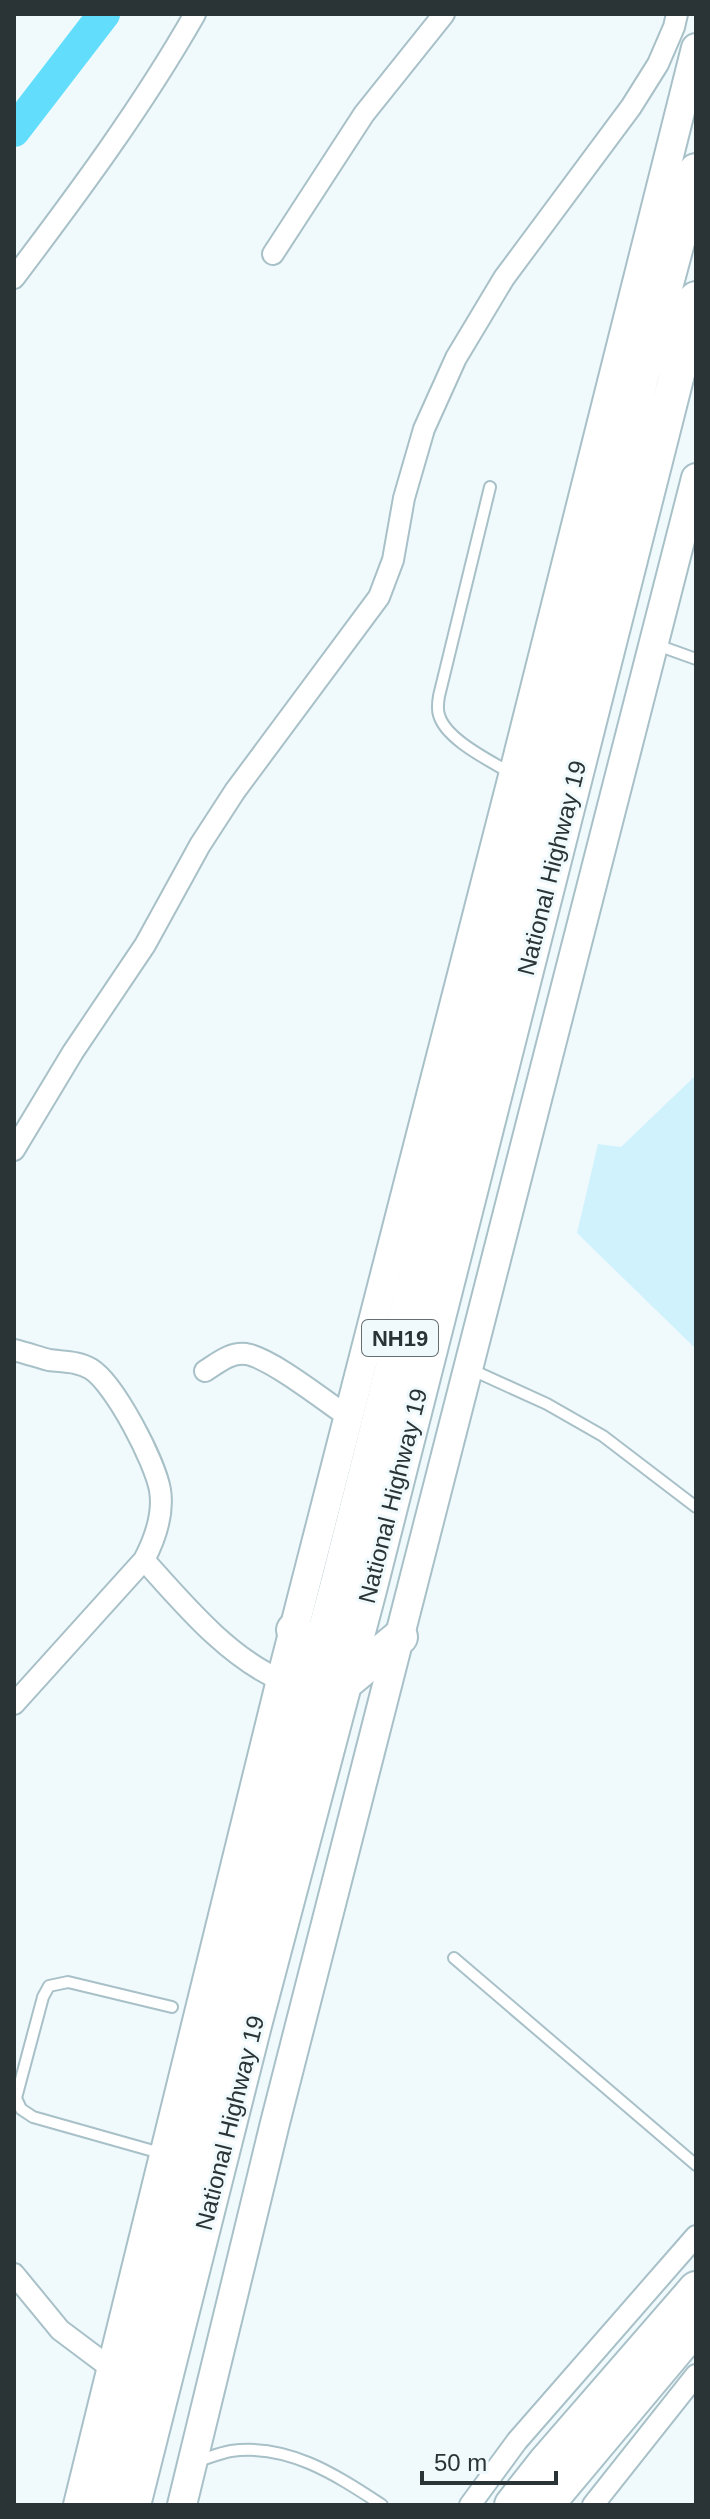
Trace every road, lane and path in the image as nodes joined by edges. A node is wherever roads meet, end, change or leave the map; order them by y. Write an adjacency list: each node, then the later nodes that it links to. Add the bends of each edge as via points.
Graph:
1 (195, 14): 7 (street, via 102,161)
2 (444, 14): 6 (street, via 364,114)
3 (677, 14): 14 (street, via 658,64 631,107 504,278 456,358 424,429 379,597 235,791 145,945)
4 (696, 48): 13 (main road)
5 (696, 171): 23 (highway, NH19, via 553,735)
6 (273, 254)
7 (14, 278)
8 (696, 299): 23 (highway, National Highway 19 / NH19)
9 (490, 487): 13 (lane, via 438,713 458,740)
10 (695, 488): 11 (main road)
11 (655, 644): 12 (lane); 16 (main road)
12 (696, 659)
13 (513, 776): 18 (main road)
14 (14, 1150)
15 (14, 1350): 20 (street, via 88,1367 120,1402 160,1491 160,1516)
16 (468, 1368): 19 (lane, via 603,1436); 22 (main road)
17 (205, 1371): 18 (street, via 229,1355 245,1354)
18 (350, 1418): 21 (main road)
19 (696, 1507)
20 (144, 1560): 24 (street, via 198,1619); 25 (street)
21 (294, 1630): 23 (highway); 24 (main road)
22 (400, 1637): 23 (highway); 37 (main road)
23 (330, 1678): 41 (highway, NH19, via 225,2008); 42 (highway, National Highway 19 / NH19, via 254,2025)
24 (281, 1680): 28 (main road)
25 (14, 1704)
26 (454, 1958): 29 (lane)
27 (172, 2007): 28 (lane, via 68,1982 49,1986 16,2098 33,2117)
28 (166, 2155): 34 (main road)
29 (696, 2165)
30 (696, 2236): 36 (street)
31 (14, 2274): 34 (street, via 60,2330)
32 (696, 2289): 38 (highway)
33 (696, 2326): 38 (highway)
34 (112, 2369): 40 (main road)
35 (696, 2375): 39 (street)
36 (517, 2441): 38 (street); 45 (street)
37 (193, 2463): 43 (main road); 44 (lane, via 230,2451 267,2451 308,2461)
38 (552, 2483): 39 (street); 46 (highway)
39 (595, 2504)
40 (78, 2505)
41 (99, 2505)
42 (133, 2505)
43 (182, 2505)
44 (382, 2505)
45 (470, 2505)
46 (512, 2505)

